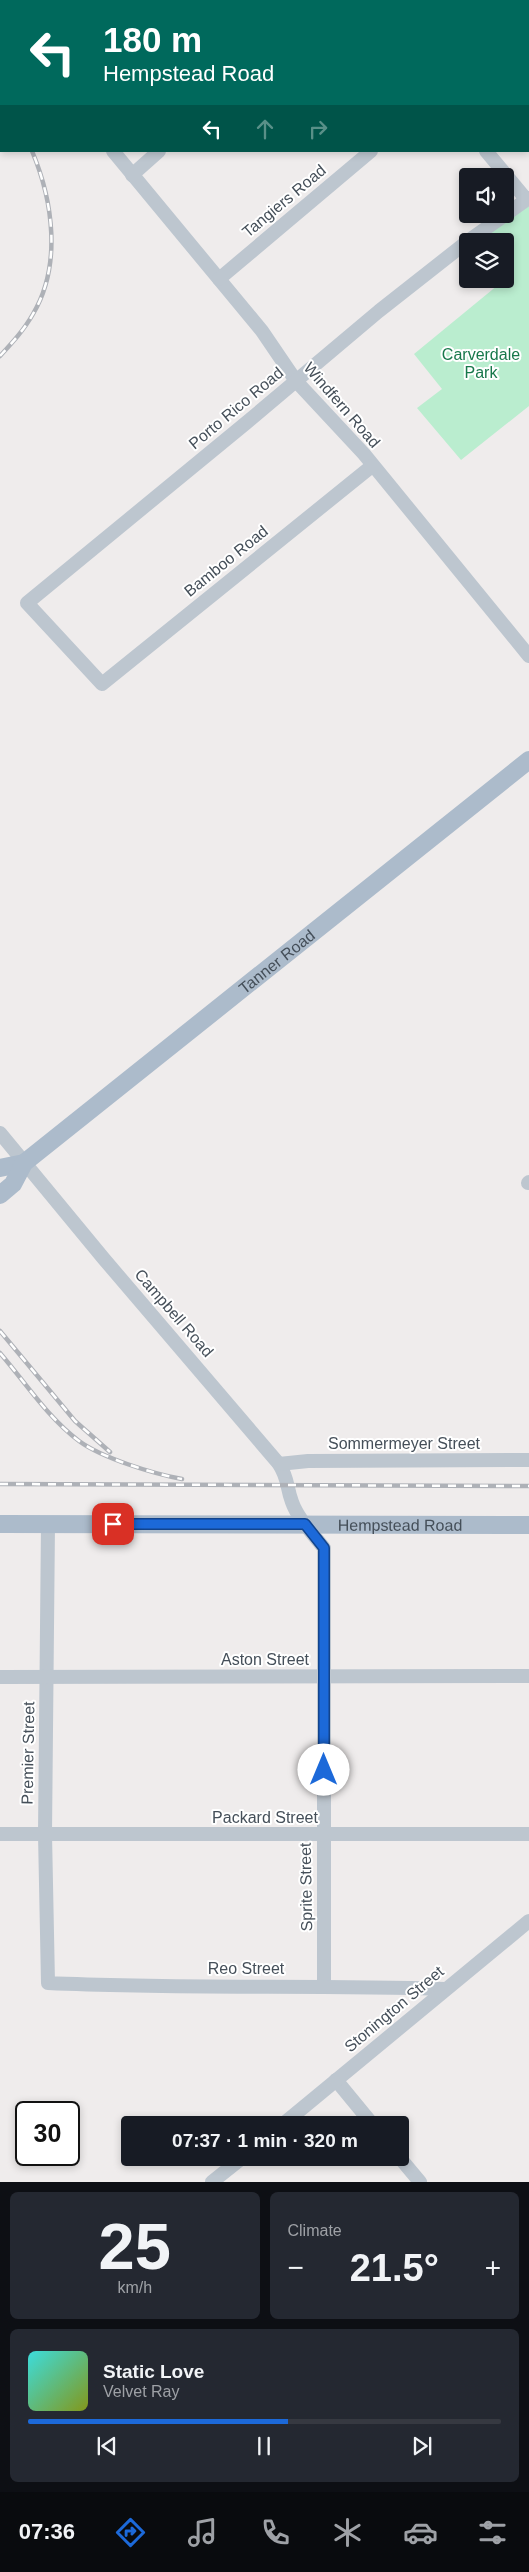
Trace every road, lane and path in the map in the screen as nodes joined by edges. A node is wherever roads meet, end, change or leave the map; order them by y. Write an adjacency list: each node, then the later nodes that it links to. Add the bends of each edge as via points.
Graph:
1 (114, 152): 5 (street, Windfern Road)
2 (158, 152): 5 (street)
3 (370, 152): 9 (street, Tangiers Road)
4 (487, 152): 6 (street)
5 (132, 175): 9 (street, Windfern Road)
6 (527, 199): 7 (street, Porto Rico Road)
7 (479, 233)
8 (459, 248): 10 (street, Porto Rico Road)
9 (219, 279): 10 (street, Windfern Road, via 262,331)
10 (296, 381): 11 (street, Windfern Road); 13 (street, Porto Rico Road, via 27,603)
11 (372, 466): 12 (street, Windfern Road); 13 (street, Bamboo Road)
12 (529, 656)
13 (102, 684)
14 (529, 760): 16 (main road, Tanner Road)
15 (0, 1133): 16 (street, Campbell Road)
16 (24, 1163): 17 (main road); 18 (main road, via 13,1184); 20 (street, Campbell Road)
17 (0, 1168)
18 (0, 1195)
19 (529, 1460): 20 (street, Sommermeyer Street, via 308,1461)
20 (279, 1464): 23 (street, Campbell Road, via 287,1476 292,1501)
21 (0, 1524): 22 (main road, Hempstead Road)
22 (48, 1524): 23 (main road, Hempstead Road); 28 (street, Premier Street)
23 (305, 1524): 24 (main road, Hempstead Road); 25 (street, Sprite Street, via 324,1548)
24 (529, 1525)
25 (324, 1676): 26 (street, Aston Street); 28 (street, Aston Street); 31 (street, Sprite Street)
26 (529, 1676)
27 (0, 1677): 28 (street, Aston Street)
28 (46, 1677): 30 (street, Premier Street)
29 (0, 1834): 30 (street, Packard Street)
30 (45, 1834): 31 (street, Packard Street); 34 (street, Premier Street)
31 (322, 1834): 32 (street, Packard Street); 35 (street, Sprite Street)
32 (529, 1834)
33 (529, 1921): 36 (street, Stonington Street)
34 (48, 1983): 35 (street, Reo Street, via 140,1987)
35 (324, 1985): 36 (street, Reo Street)
36 (446, 1990): 37 (street, Stonington Street)
37 (336, 2080): 38 (street, Stonington Street); 39 (street)
38 (293, 2116)
39 (366, 2116)
40 (232, 2166): 42 (street)
41 (407, 2166): 43 (street)
42 (212, 2182)
43 (420, 2182)

